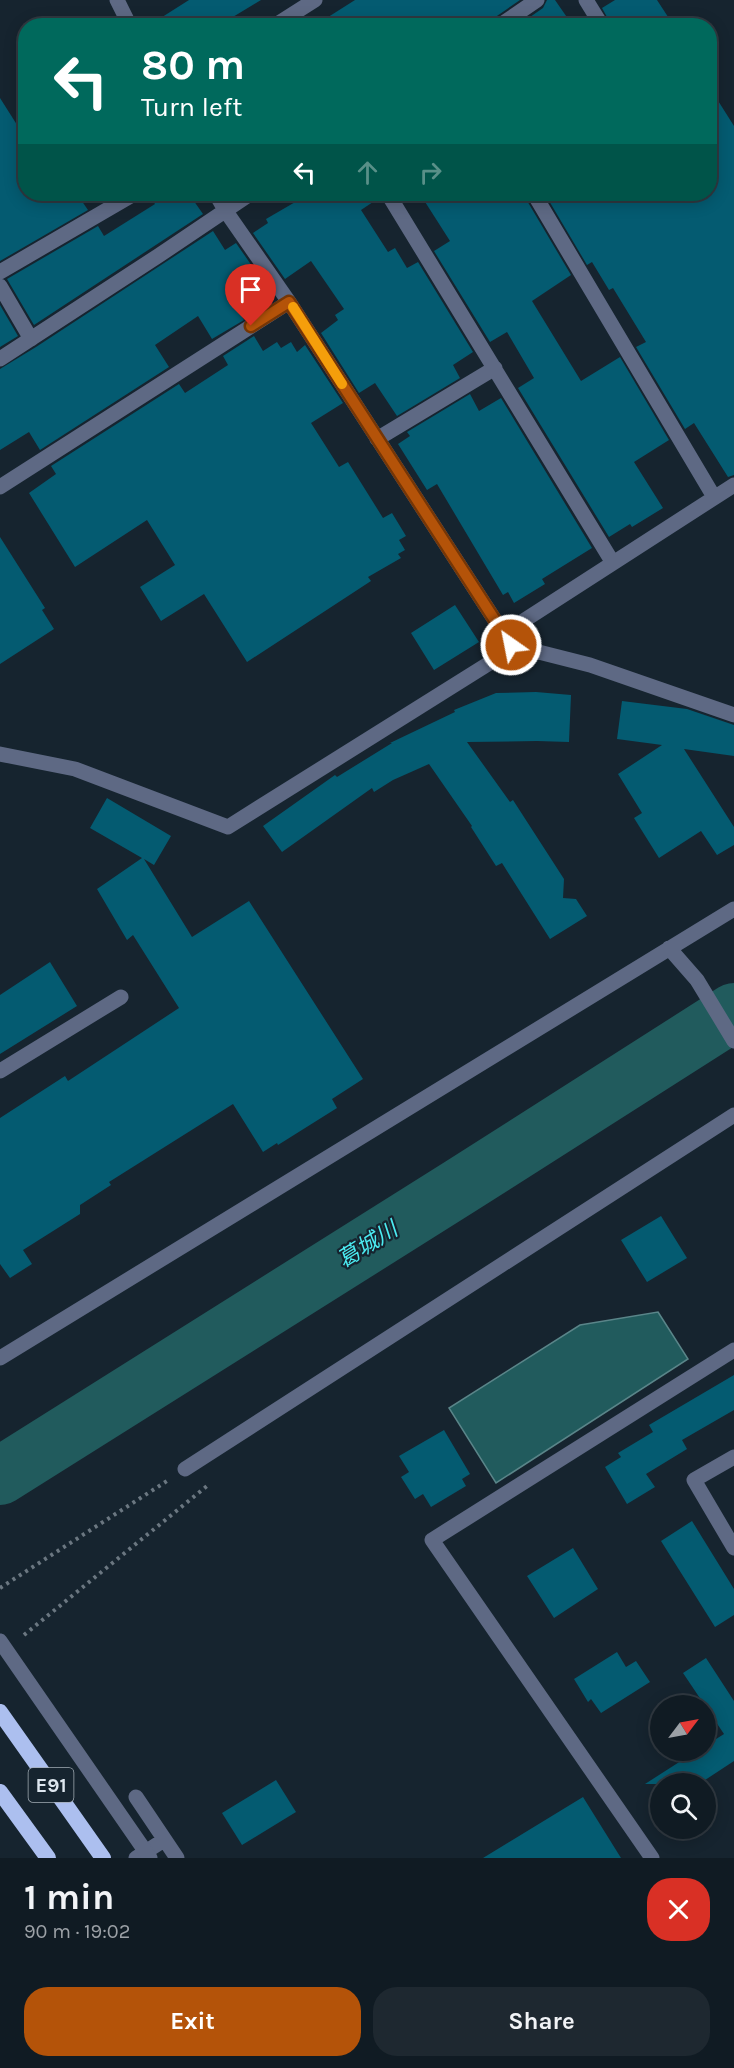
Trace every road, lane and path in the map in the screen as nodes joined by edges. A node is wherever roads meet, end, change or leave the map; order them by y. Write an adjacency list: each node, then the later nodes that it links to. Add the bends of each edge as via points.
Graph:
1 (117, 0): 5 (street)
2 (315, 0): 6 (street)
3 (537, 0): 7 (street)
4 (591, 2): 8 (street)
5 (126, 18)
6 (287, 18)
7 (511, 18)
8 (598, 18)
9 (122, 201): 15 (street)
10 (220, 201): 14 (street)
11 (239, 201): 14 (street)
12 (392, 201): 20 (street)
13 (538, 201): 24 (street)
14 (225, 210): 17 (street); 18 (street)
15 (0, 272)
16 (0, 286): 18 (street)
17 (289, 302): 21 (street); 23 (street)
18 (32, 339): 19 (street)
19 (0, 359)
20 (495, 368): 21 (street); 25 (street)
21 (377, 439): 26 (street)
22 (734, 485): 24 (street)
23 (0, 487)
24 (714, 497): 25 (street)
25 (613, 563): 26 (street, via 517,625)
26 (511, 645): 27 (street, via 590,665); 28 (street, via 504,654 228,827 75,769)
27 (734, 715)
28 (0, 754)
29 (734, 909): 30 (street)
30 (669, 948): 32 (street, via 697,980); 36 (street)
31 (122, 997): 33 (street)
32 (734, 1041)
33 (0, 1071)
34 (734, 1115): 38 (street)
35 (734, 1350): 51 (street, via 432,1540)
36 (0, 1358)
37 (734, 1457): 39 (street, via 694,1480)
38 (185, 1469): 40 (path)
39 (734, 1548)
40 (0, 1588)
41 (0, 1641): 49 (street, bridge)
42 (0, 1712): 47 (highway, E91, bridge)
43 (0, 1792): 46 (highway, E91)
44 (136, 1797): 45 (street)
45 (164, 1840): 48 (street); 50 (street)
46 (48, 1858)
47 (103, 1858)
48 (136, 1858)
49 (150, 1858)
50 (177, 1858)
51 (652, 1858)

